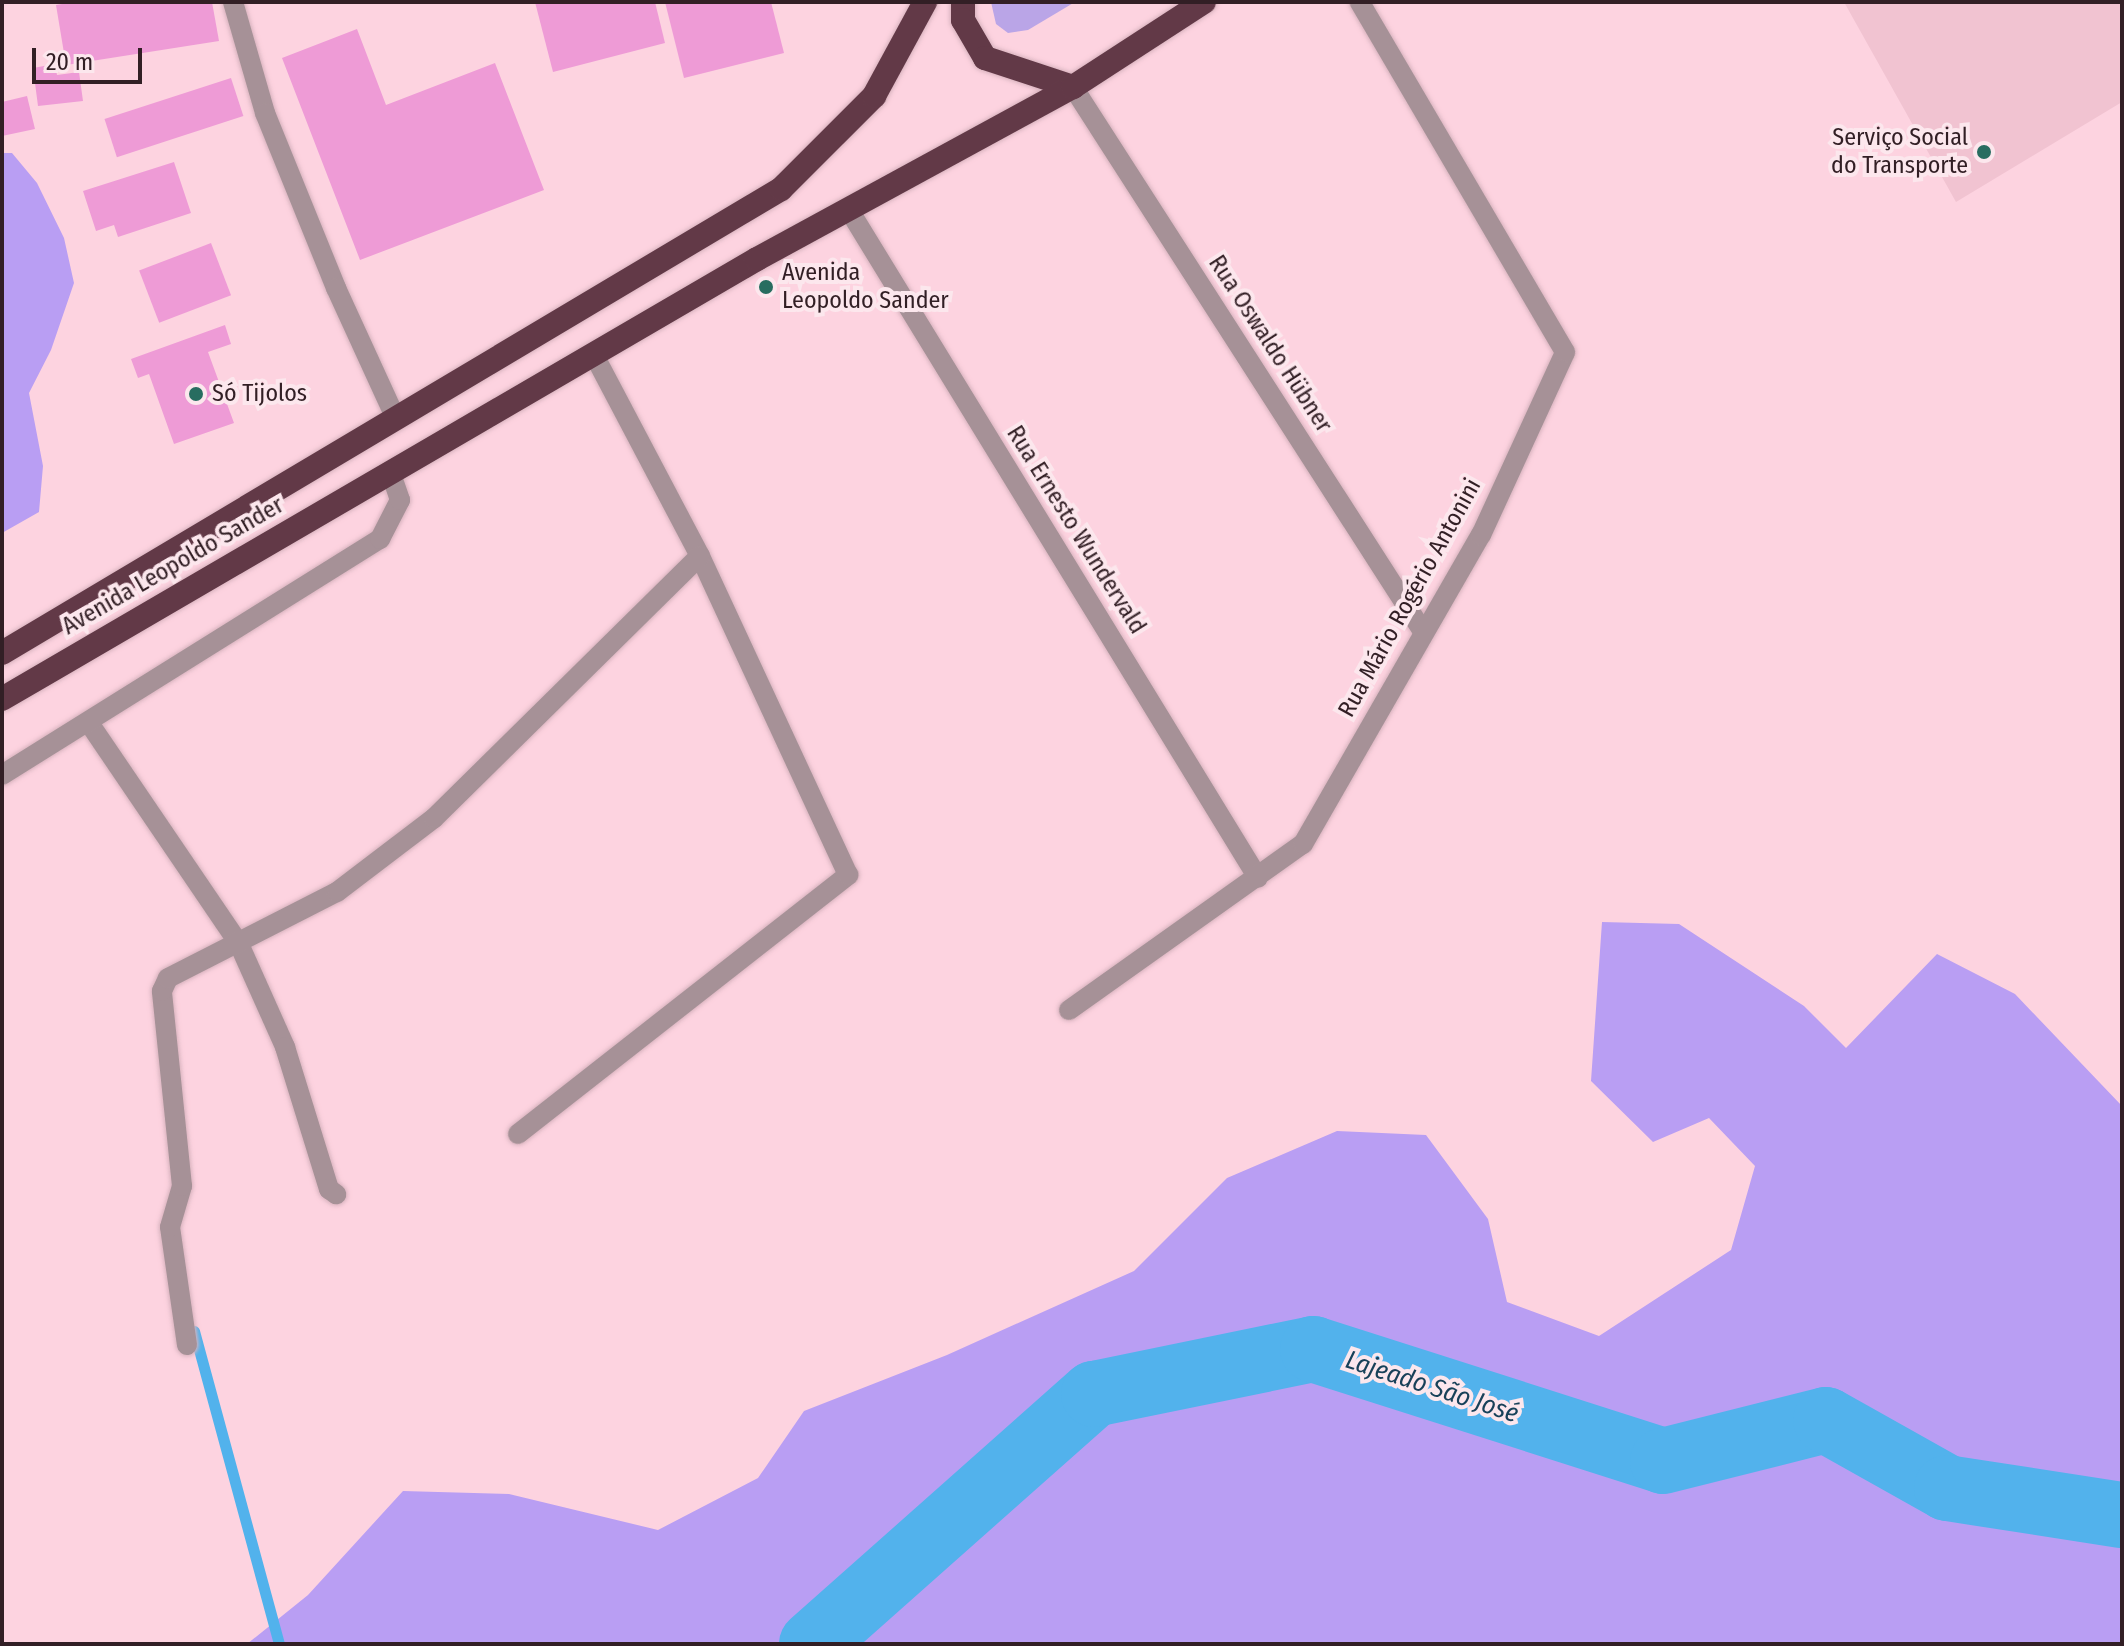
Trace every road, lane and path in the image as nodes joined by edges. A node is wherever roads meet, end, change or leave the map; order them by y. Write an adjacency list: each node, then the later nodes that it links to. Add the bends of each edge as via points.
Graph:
1 (233, 2): 9 (lane, via 265,113)
2 (925, 2): 9 (highway, Avenida Leopoldo Sander, via 874,96 781,189)
3 (963, 2): 6 (highway, via 963,20 985,58)
4 (1204, 2): 6 (highway, Avenida Leopoldo Sander)
5 (1360, 2): 12 (lane, Rua Mário Rogério Antonini, via 1565,352 1481,535)
6 (1073, 87): 7 (highway, Avenida Leopoldo Sander); 12 (lane, Rua Oswaldo Hübner)
7 (849, 210): 8 (highway, Avenida Leopoldo Sander); 17 (lane, Rua Ernesto Wundervald)
8 (595, 357): 10 (highway, Avenida Leopoldo Sander); 11 (lane)
9 (395, 417): 13 (highway, Avenida Leopoldo Sander)
10 (391, 474): 14 (highway, Avenida Leopoldo Sander); 15 (lane, via 400,500 380,539)
11 (700, 556): 18 (lane, via 434,818 337,892); 20 (lane, via 848,875)
12 (1422, 630): 17 (lane, Rua Mário Rogério Antonini, via 1303,844)
13 (2, 653)
14 (2, 699)
15 (89, 723): 16 (lane); 18 (lane)
16 (2, 775)
17 (1258, 878): 19 (lane, Rua Mário Rogério Antonini)
18 (239, 944): 21 (lane, via 285,1047 329,1189); 22 (lane, via 168,978 162,991 182,1186 170,1227)
19 (1069, 1010)
20 (518, 1134)
21 (336, 1194)
22 (187, 1345)

